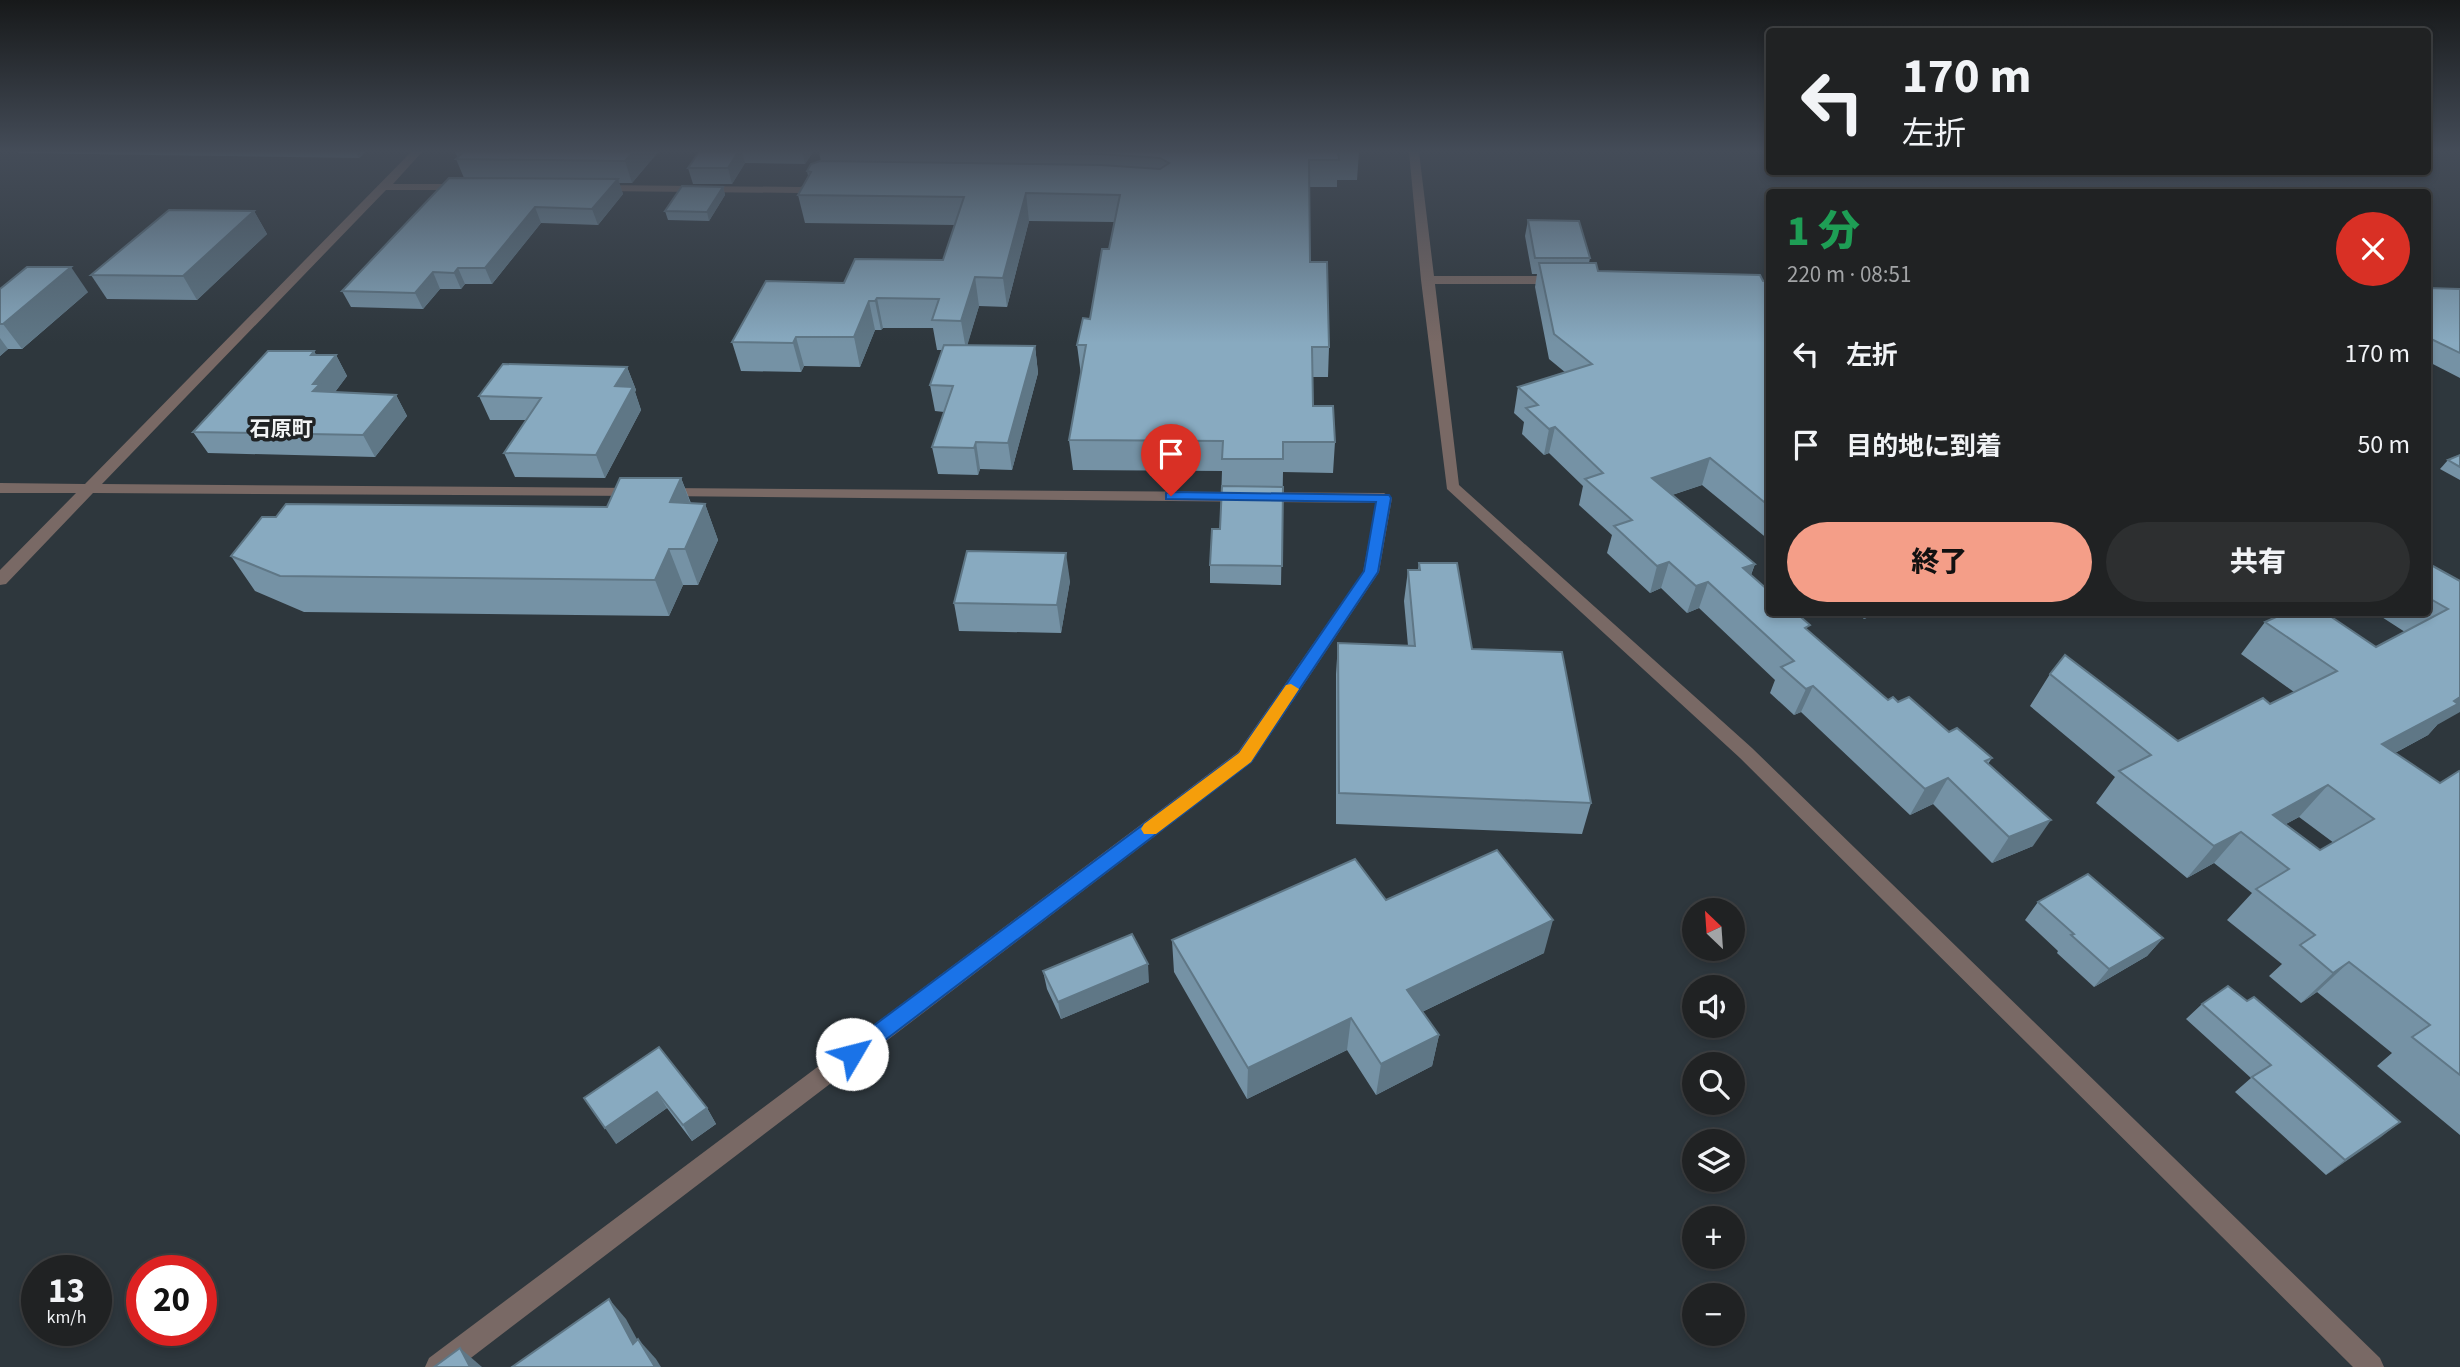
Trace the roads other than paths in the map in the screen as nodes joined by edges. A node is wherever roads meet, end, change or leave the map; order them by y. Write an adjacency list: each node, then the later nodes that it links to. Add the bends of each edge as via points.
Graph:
1 (355, 216): 6 (lane)
2 (1420, 216): 3 (lane)
3 (1427, 280): 4 (lane); 9 (lane, via 1452,486 1746,753)
4 (1574, 280)
5 (0, 488): 6 (lane)
6 (87, 489): 7 (lane); 8 (lane, via 1384,498 1371,572 1245,757)
7 (0, 580)
8 (438, 1367)
9 (2371, 1367)

